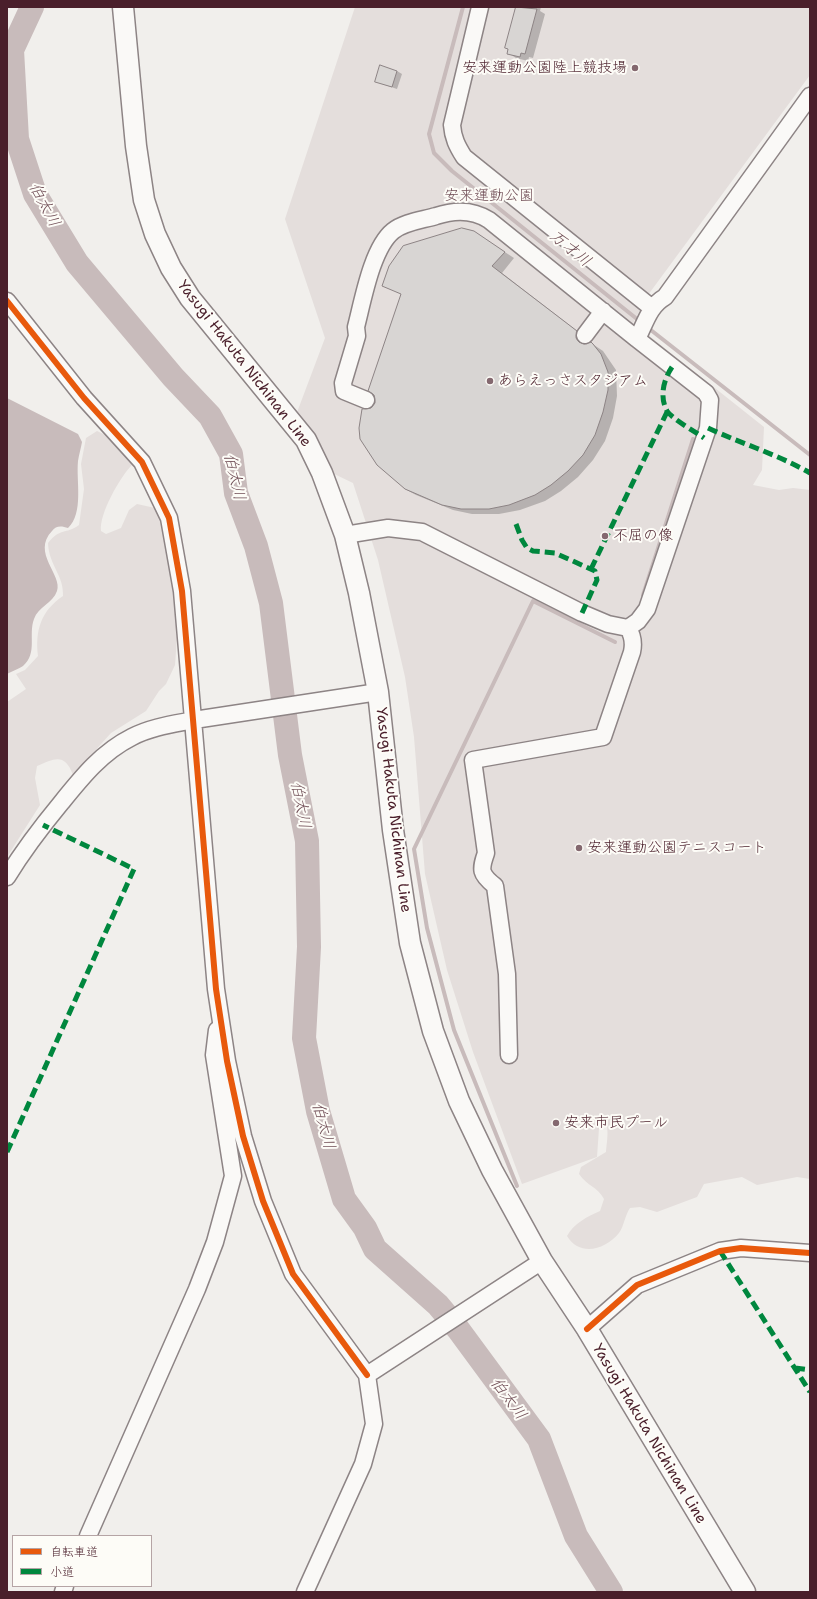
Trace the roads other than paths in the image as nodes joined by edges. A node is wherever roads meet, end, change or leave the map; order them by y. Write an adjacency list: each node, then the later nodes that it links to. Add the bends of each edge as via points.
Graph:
1 (123, 7): 10 (main road, Yasugi Hakuta Nichinan Line, via 136,146 144,200 155,234 170,268 190,298 306,440 322,473)
2 (480, 7): 5 (street, via 452,124 456,145 464,157)
3 (810, 96): 5 (street, via 665,297)
4 (7, 301): 13 (street, via 84,398 142,462 169,518 182,591 190,698)
5 (652, 308): 8 (street)
6 (603, 311): 7 (street); 8 (street); 9 (street, via 483,217 470,212 455,211 401,226 392,231 375,257 343,383 344,391)
7 (584, 335)
8 (637, 339): 11 (street, via 706,393 710,400 708,428 647,609 638,621)
9 (366, 400)
10 (345, 535): 11 (street, via 388,528 422,532 582,613 608,624); 12 (main road, Yasugi Hakuta Nichinan Line, via 360,593)
11 (628, 628): 16 (street, via 634,643 632,652 603,737 473,760 486,853 481,867 485,878 495,886 506,974)
12 (378, 692): 13 (street); 18 (main road, Yasugi Hakuta Nichinan Line, via 393,830 410,943 422,994 459,1101 492,1170)
13 (198, 719): 14 (street, via 166,725 133,736 110,750 90,767 42,825); 15 (street, via 216,989)
14 (7, 877)
15 (220, 1009): 20 (street, via 227,1061 243,1136 263,1201 293,1274); 21 (street, via 214,1055 233,1176 215,1242 197,1289)
16 (509, 1055)
17 (810, 1253): 19 (street, via 742,1248 720,1251 637,1286)
18 (542, 1261): 19 (main road, Yasugi Hakuta Nichinan Line); 20 (street)
19 (587, 1329): 23 (main road, Yasugi Hakuta Nichinan Line)
20 (372, 1371): 22 (street, via 374,1424 363,1464)
21 (88, 1535)
22 (305, 1592)
23 (745, 1592)

